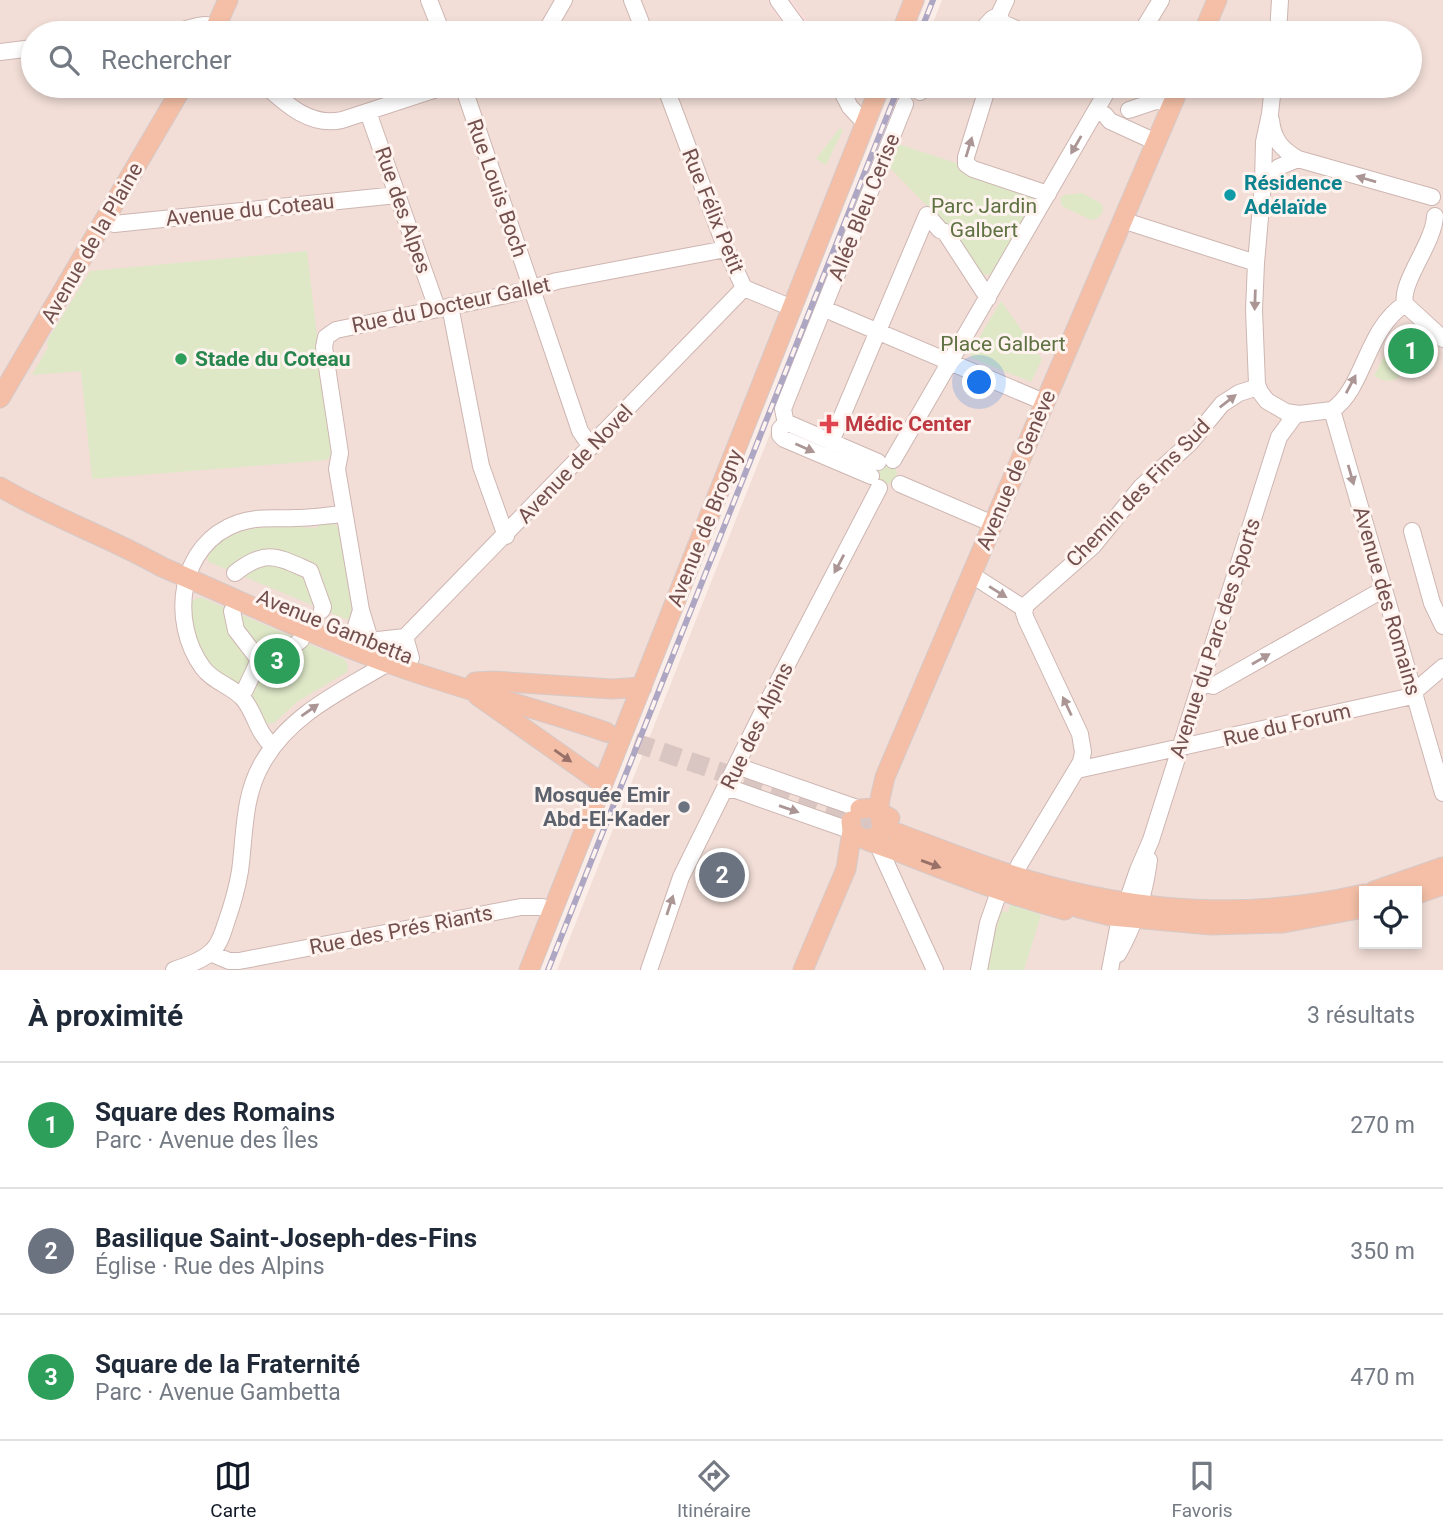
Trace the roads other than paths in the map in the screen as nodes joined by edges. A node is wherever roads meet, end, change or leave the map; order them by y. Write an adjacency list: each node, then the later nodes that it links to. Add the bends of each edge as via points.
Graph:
1 (219, 0): 11 (main road)
2 (228, 0): 12 (main road)
3 (429, 0): 13 (street)
4 (564, 0): 14 (street)
5 (632, 0): 15 (street)
6 (779, 0): 16 (street)
7 (914, 0): 17 (main road)
8 (1161, 0): 18 (street)
9 (1217, 0): 19 (main road)
10 (1280, 0): 20 (street)
11 (216, 21)
12 (218, 21)
13 (437, 21)
14 (552, 21)
15 (640, 21)
16 (794, 21)
17 (906, 21)
18 (1148, 21)
19 (1208, 21)
20 (1279, 21)
21 (21, 49): 22 (street)
22 (0, 52)
23 (175, 98): 50 (main road, Avenue de la Plaine)
24 (281, 98): 39 (street, via 315,120 336,122)
25 (410, 98): 39 (street)
26 (467, 98): 54 (street, Rue Louis Boch)
27 (669, 98): 52 (street, Rue Félix Petit)
28 (846, 98): 42 (street)
29 (861, 98): 36 (street)
30 (875, 98): 36 (main road, Avenue de Brogny)
31 (985, 98): 46 (street, one-way to 31, via 966,164)
32 (1106, 98): 40 (street, Rue des Alpins)
33 (1166, 98): 38 (street)
34 (1176, 98): 43 (main road, Avenue de Genève)
35 (1272, 98): 41 (street)
36 (873, 104): 42 (main road, Avenue de Brogny)
37 (905, 104): 60 (street, Allée Bleu Cerise)
38 (1129, 110)
39 (368, 112): 47 (street, Rue des Alpes)
40 (1100, 113): 43 (street); 46 (street, Rue des Alpins, one-way to 46)
41 (1270, 114): 44 (street, via 1276,141); 45 (street)
42 (865, 123): 59 (main road, Avenue de Brogny)
43 (1158, 139): 51 (main road, Avenue de Genève)
44 (1298, 159): 45 (street, via 1279,167); 48 (street, one-way to 44)
45 (1263, 183): 53 (street)
46 (1048, 194): 56 (street, Rue des Alpins)
47 (397, 195): 50 (street, Avenue du Coteau, via 114,224); 58 (street, Rue des Alpes)
48 (1438, 198): 49 (street, via 1428,201 1427,207)
49 (1439, 215): 57 (street, via 1405,291)
50 (105, 219): 65 (main road, Avenue de la Plaine)
51 (1122, 220): 53 (street); 66 (main road, Avenue de Genève)
52 (726, 249): 54 (street, Rue du Docteur Gallet); 55 (street, Rue Félix Petit)
53 (1256, 263): 64 (street, one-way to 64)
54 (532, 288): 58 (street, Rue du Docteur Gallet); 73 (street, Rue Louis Boch, via 580,431)
55 (744, 288): 59 (street, Rue Félix Petit); 73 (street, Avenue de Novel)
56 (988, 298): 61 (street, via 945,232 927,215); 63 (street, Rue des Alpins)
57 (1405, 304): 62 (street); 68 (street, one-way to 57, via 1344,398 1384,323)
58 (444, 307): 79 (street, Rue du Docteur Gallet, via 336,330 326,337); 82 (street, Rue des Alpes, via 481,466)
59 (792, 308): 100 (main road, Avenue de Brogny)
60 (828, 311): 61 (street); 70 (street, Allée Bleu Cerise, via 783,409)
61 (878, 332): 63 (street); 72 (street)
62 (1443, 340)
63 (950, 361): 66 (street); 74 (street, Rue des Alpins)
64 (1258, 387): 67 (street); 87 (street, Chemin des Fins Sud, one-way to 64, via 1088,550 1141,487 1190,443 1222,404)
65 (1, 396)
66 (1044, 402): 80 (main road, Avenue de Genève)
67 (1273, 406): 69 (street); 71 (street, Avenue du Parc des Sports)
68 (1332, 410): 69 (street); 86 (street, Avenue des Romains, one-way to 86)
69 (1296, 414): 71 (street, Avenue du Parc des Sports)
70 (786, 424): 72 (street); 74 (street, one-way to 74, via 780,432 784,439)
71 (1279, 437): 98 (street, Avenue du Parc des Sports)
72 (831, 442): 74 (street)
73 (591, 447): 82 (street, Avenue de Novel)
74 (880, 472): 75 (street, via 890,490); 75 (street, via 902,471); 110 (street, Rue des Alpins, one-way to 110)
75 (900, 484): 80 (street)
76 (0, 487): 78 (main road, Avenue Gambetta)
77 (0, 498): 78 (main road, Avenue Gambetta)
78 (38, 509): 83 (main road, Avenue Gambetta)
79 (344, 513): 83 (street, via 240,522 211,540); 93 (street, Rue du Docteur Gallet)
80 (993, 524): 85 (main road, Avenue de Genève)
81 (1412, 531): 90 (street)
82 (506, 536): 91 (street, Avenue de Novel)
83 (189, 572): 93 (main road, Avenue Gambetta); 96 (main road, Avenue Gambetta); 106 (street, via 183,621 192,650 208,674 246,702 259,732)
84 (235, 573): 88 (street, via 262,558 277,556 310,571)
85 (972, 575): 87 (street, one-way to 87); 109 (main road, Avenue de Genève)
86 (1379, 592): 98 (street, one-way to 86, via 1213,686); 103 (street, Avenue des Romains)
87 (1025, 609): 108 (street, one-way to 87, via 1082,757 1080,734)
88 (322, 610)
89 (232, 611): 95 (street, via 236,630)
90 (1443, 626)
91 (405, 638): 93 (street); 94 (street)
92 (302, 640): 95 (street, via 288,651)
93 (362, 640): 94 (main road, Avenue Gambetta)
94 (411, 658): 99 (main road, Avenue Gambetta)
95 (260, 660): 102 (street)
96 (391, 664): 99 (main road, Avenue Gambetta); 106 (street, one-way to 96, via 306,713)
97 (1443, 667): 103 (street)
98 (1201, 682): 107 (street, Avenue du Parc des Sports)
99 (481, 685): 101 (main road); 105 (main road, Avenue Gambetta); 111 (main road, one-way to 111)
100 (642, 687): 101 (main road); 104 (main road, Avenue de Brogny)
101 (612, 688): 104 (main road)
102 (245, 690)
103 (1414, 694): 107 (street, Rue du Forum); 112 (street, Avenue des Romains)
104 (632, 710): 111 (main road, Avenue de Brogny)
105 (606, 732)
106 (273, 747): 127 (street, via 251,787 233,901 221,937)
107 (1180, 749): 108 (street, Rue du Forum); 124 (street, Avenue du Parc des Sports, via 1151,840 1147,874)
108 (1077, 770): 117 (street)
109 (885, 777): 113 (main road, Avenue de Genève); 114 (main road, Avenue de Genève)
110 (731, 778): 113 (street); 115 (street, one-way to 115, via 736,790); 131 (street, Rue des Alpins, one-way to 110, via 676,888)
111 (603, 784): 126 (main road, Avenue de Brogny)
112 (1443, 793)
113 (860, 809): 114 (main road); 115 (main road, Avenue de Genève, via 851,818)
114 (879, 813): 115 (main road, Avenue de Genève, via 881,830); 117 (main road)
115 (875, 837): 117 (main road); 120 (main road, one-way to 120); 132 (main road, via 846,869); 133 (street)
116 (1443, 867): 119 (main road)
117 (1022, 872): 123 (main road); 124 (main road)
118 (1443, 885): 121 (main road)
119 (1388, 886)
120 (1000, 889): 123 (main road, via 1071,911); 134 (street)
121 (1422, 892)
122 (1359, 895): 124 (main road, via 1253,910)
123 (1079, 908): 124 (main road)
124 (1128, 908): 125 (main road, via 1189,924 1247,925); 128 (street, Avenue du Parc des Sports)
125 (1359, 909)
126 (553, 910): 127 (street, Rue des Prés Riants, via 521,907 235,962); 130 (main road, Avenue de Brogny)
127 (210, 953): 129 (street)
128 (1112, 966)
129 (174, 970)
130 (529, 970)
131 (649, 970)
132 (803, 970)
133 (935, 970)
134 (979, 970)

